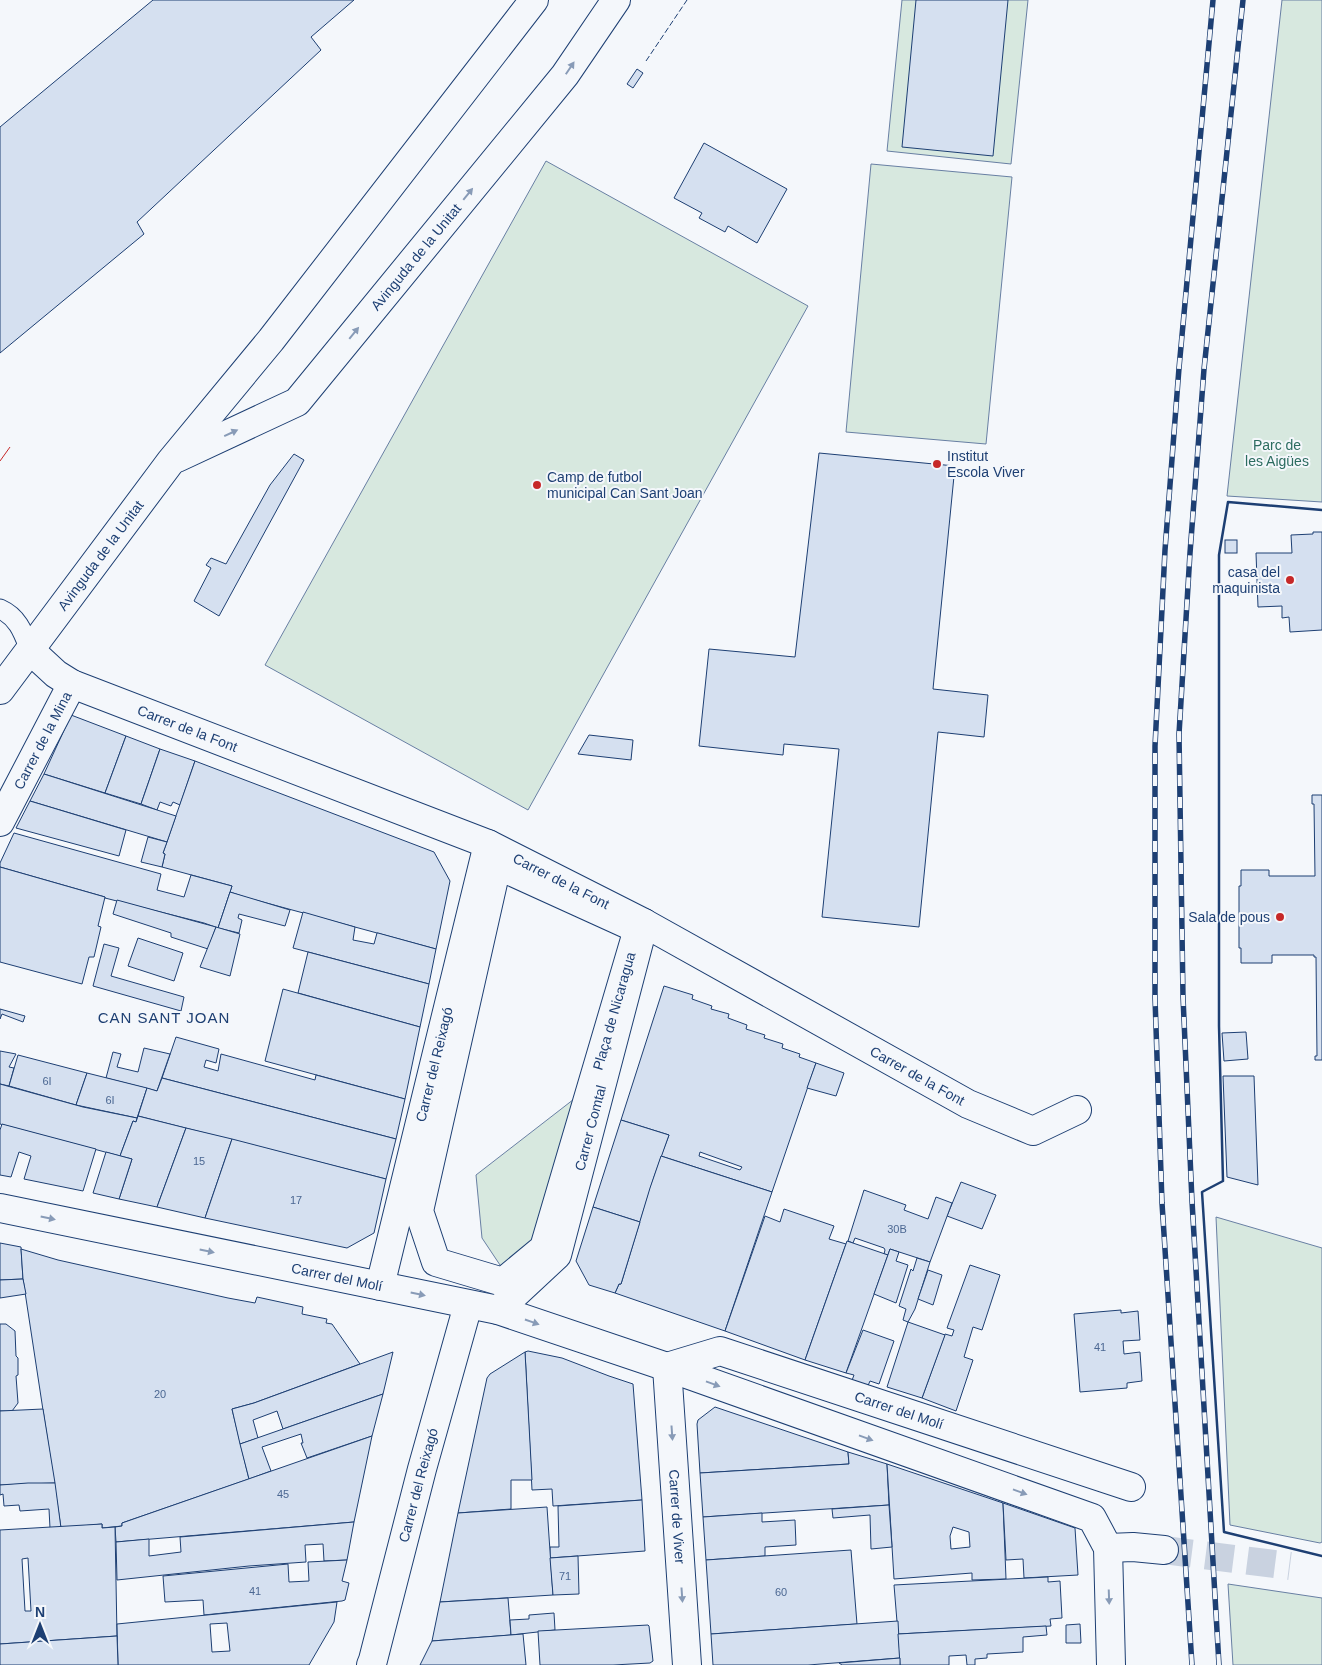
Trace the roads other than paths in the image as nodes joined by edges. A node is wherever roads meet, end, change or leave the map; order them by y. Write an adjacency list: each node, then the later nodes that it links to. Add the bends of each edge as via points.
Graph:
1 (534, 0): 3 (street, Avinguda de la Unitat, via 270,340)
2 (616, 0): 3 (street, Avinguda de la Unitat, one-way to 2, via 297,402 565,75)
3 (171, 461): 5 (street, Avinguda de la Unitat)
4 (0, 608): 5 (lane, via 22,628)
5 (30, 650): 6 (street, Carrer de la Font); 7 (street, Avinguda de la Unitat)
6 (72, 684): 8 (street, Carrer de la Mina); 9 (street, Carrer de la Font)
7 (0, 690)
8 (0, 822)
9 (493, 854): 9 (street, Plaça de Nicaragua, via 419,1211 436,1262 503,1282 544,1248 638,929); 10 (street, Carrer de la Font); 13 (street, Carrer del Reixagó)
10 (644, 922): 11 (street, Carrer de la Font, via 968,1104 1034,1131); 15 (street, Carrer Comtal, via 557,1255)
11 (1078, 1110)
12 (0, 1208): 13 (street, Carrer del Molí, one-way to 13)
13 (380, 1286): 14 (street, Carrer del Molí, one-way to 14)
14 (468, 1305): 15 (street, Carrer del Molí); 20 (street, Carrer del Reixagó)
15 (498, 1310): 16 (street, Carrer del Molí, one-way to 16)
16 (667, 1367): 17 (street, Carrer del Molí, via 720,1351); 18 (street, Carrer del Molí, one-way to 18, via 1092,1518); 21 (street, Carrer de Viver, one-way to 21)
17 (1131, 1487)
18 (1108, 1548): 19 (street); 22 (street, one-way to 22)
19 (1164, 1550)
20 (370, 1665)
21 (687, 1665)
22 (1111, 1665)

